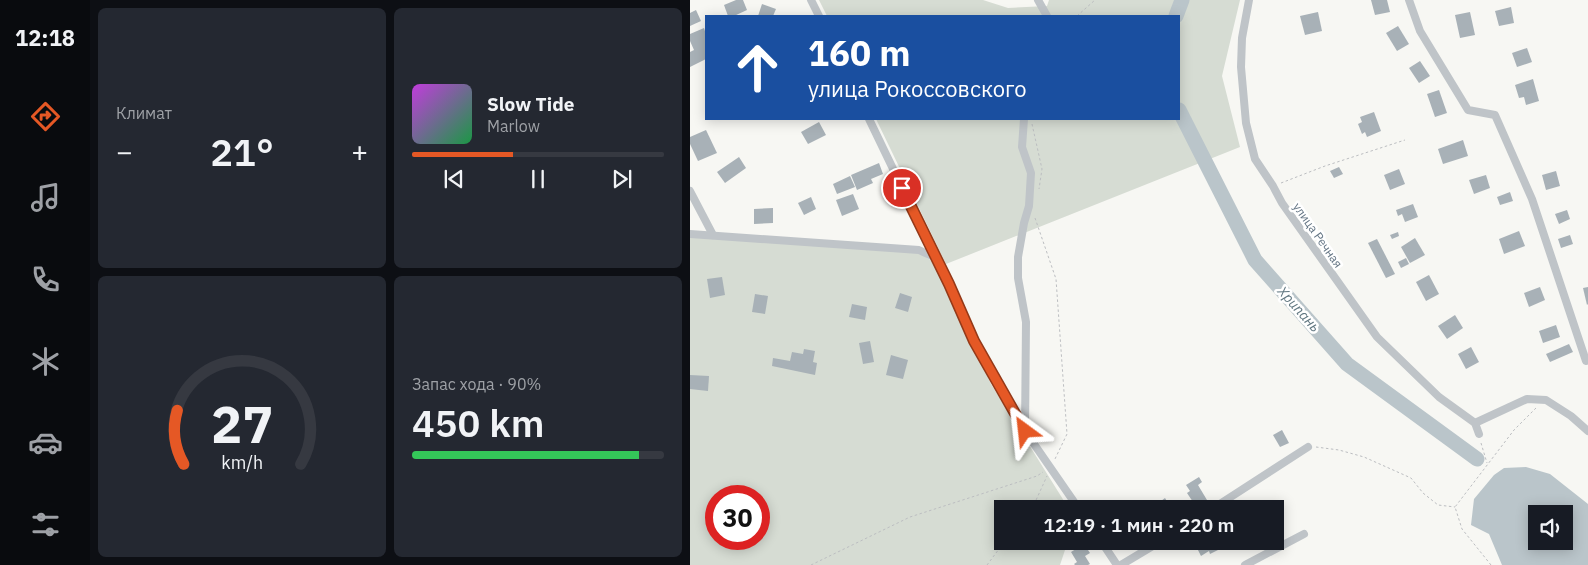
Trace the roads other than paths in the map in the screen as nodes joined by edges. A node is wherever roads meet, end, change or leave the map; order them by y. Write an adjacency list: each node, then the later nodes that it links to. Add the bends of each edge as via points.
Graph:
1 (812, 0): 5 (street)
2 (1038, 0): 6 (street)
3 (1248, 0): 14 (street, улица Речная, via 1241,68 1246,123 1255,159 1282,203 1377,337 1439,397)
4 (1409, 0): 13 (street, via 1420,31 1468,110 1495,115 1532,199)
5 (819, 15)
6 (1046, 15)
7 (869, 120): 12 (street)
8 (1024, 120): 15 (street, via 1022,147 1031,173 1029,206 1018,257 1018,278 1026,322)
9 (690, 190): 11 (street)
10 (690, 234): 11 (street)
11 (713, 235): 12 (street, via 919,250)
12 (936, 258): 15 (street, via 974,341)
13 (1586, 362)
14 (1475, 423): 16 (street, via 1527,399 1546,400); 17 (street)
15 (1025, 431): 19 (street)
16 (1588, 431)
17 (1478, 434)
18 (1308, 448): 20 (street)
19 (1073, 500)
20 (1226, 500)
21 (1304, 534): 25 (street)
22 (1106, 550): 24 (street)
23 (1143, 550): 24 (street)
24 (1115, 564)
25 (1245, 565)

